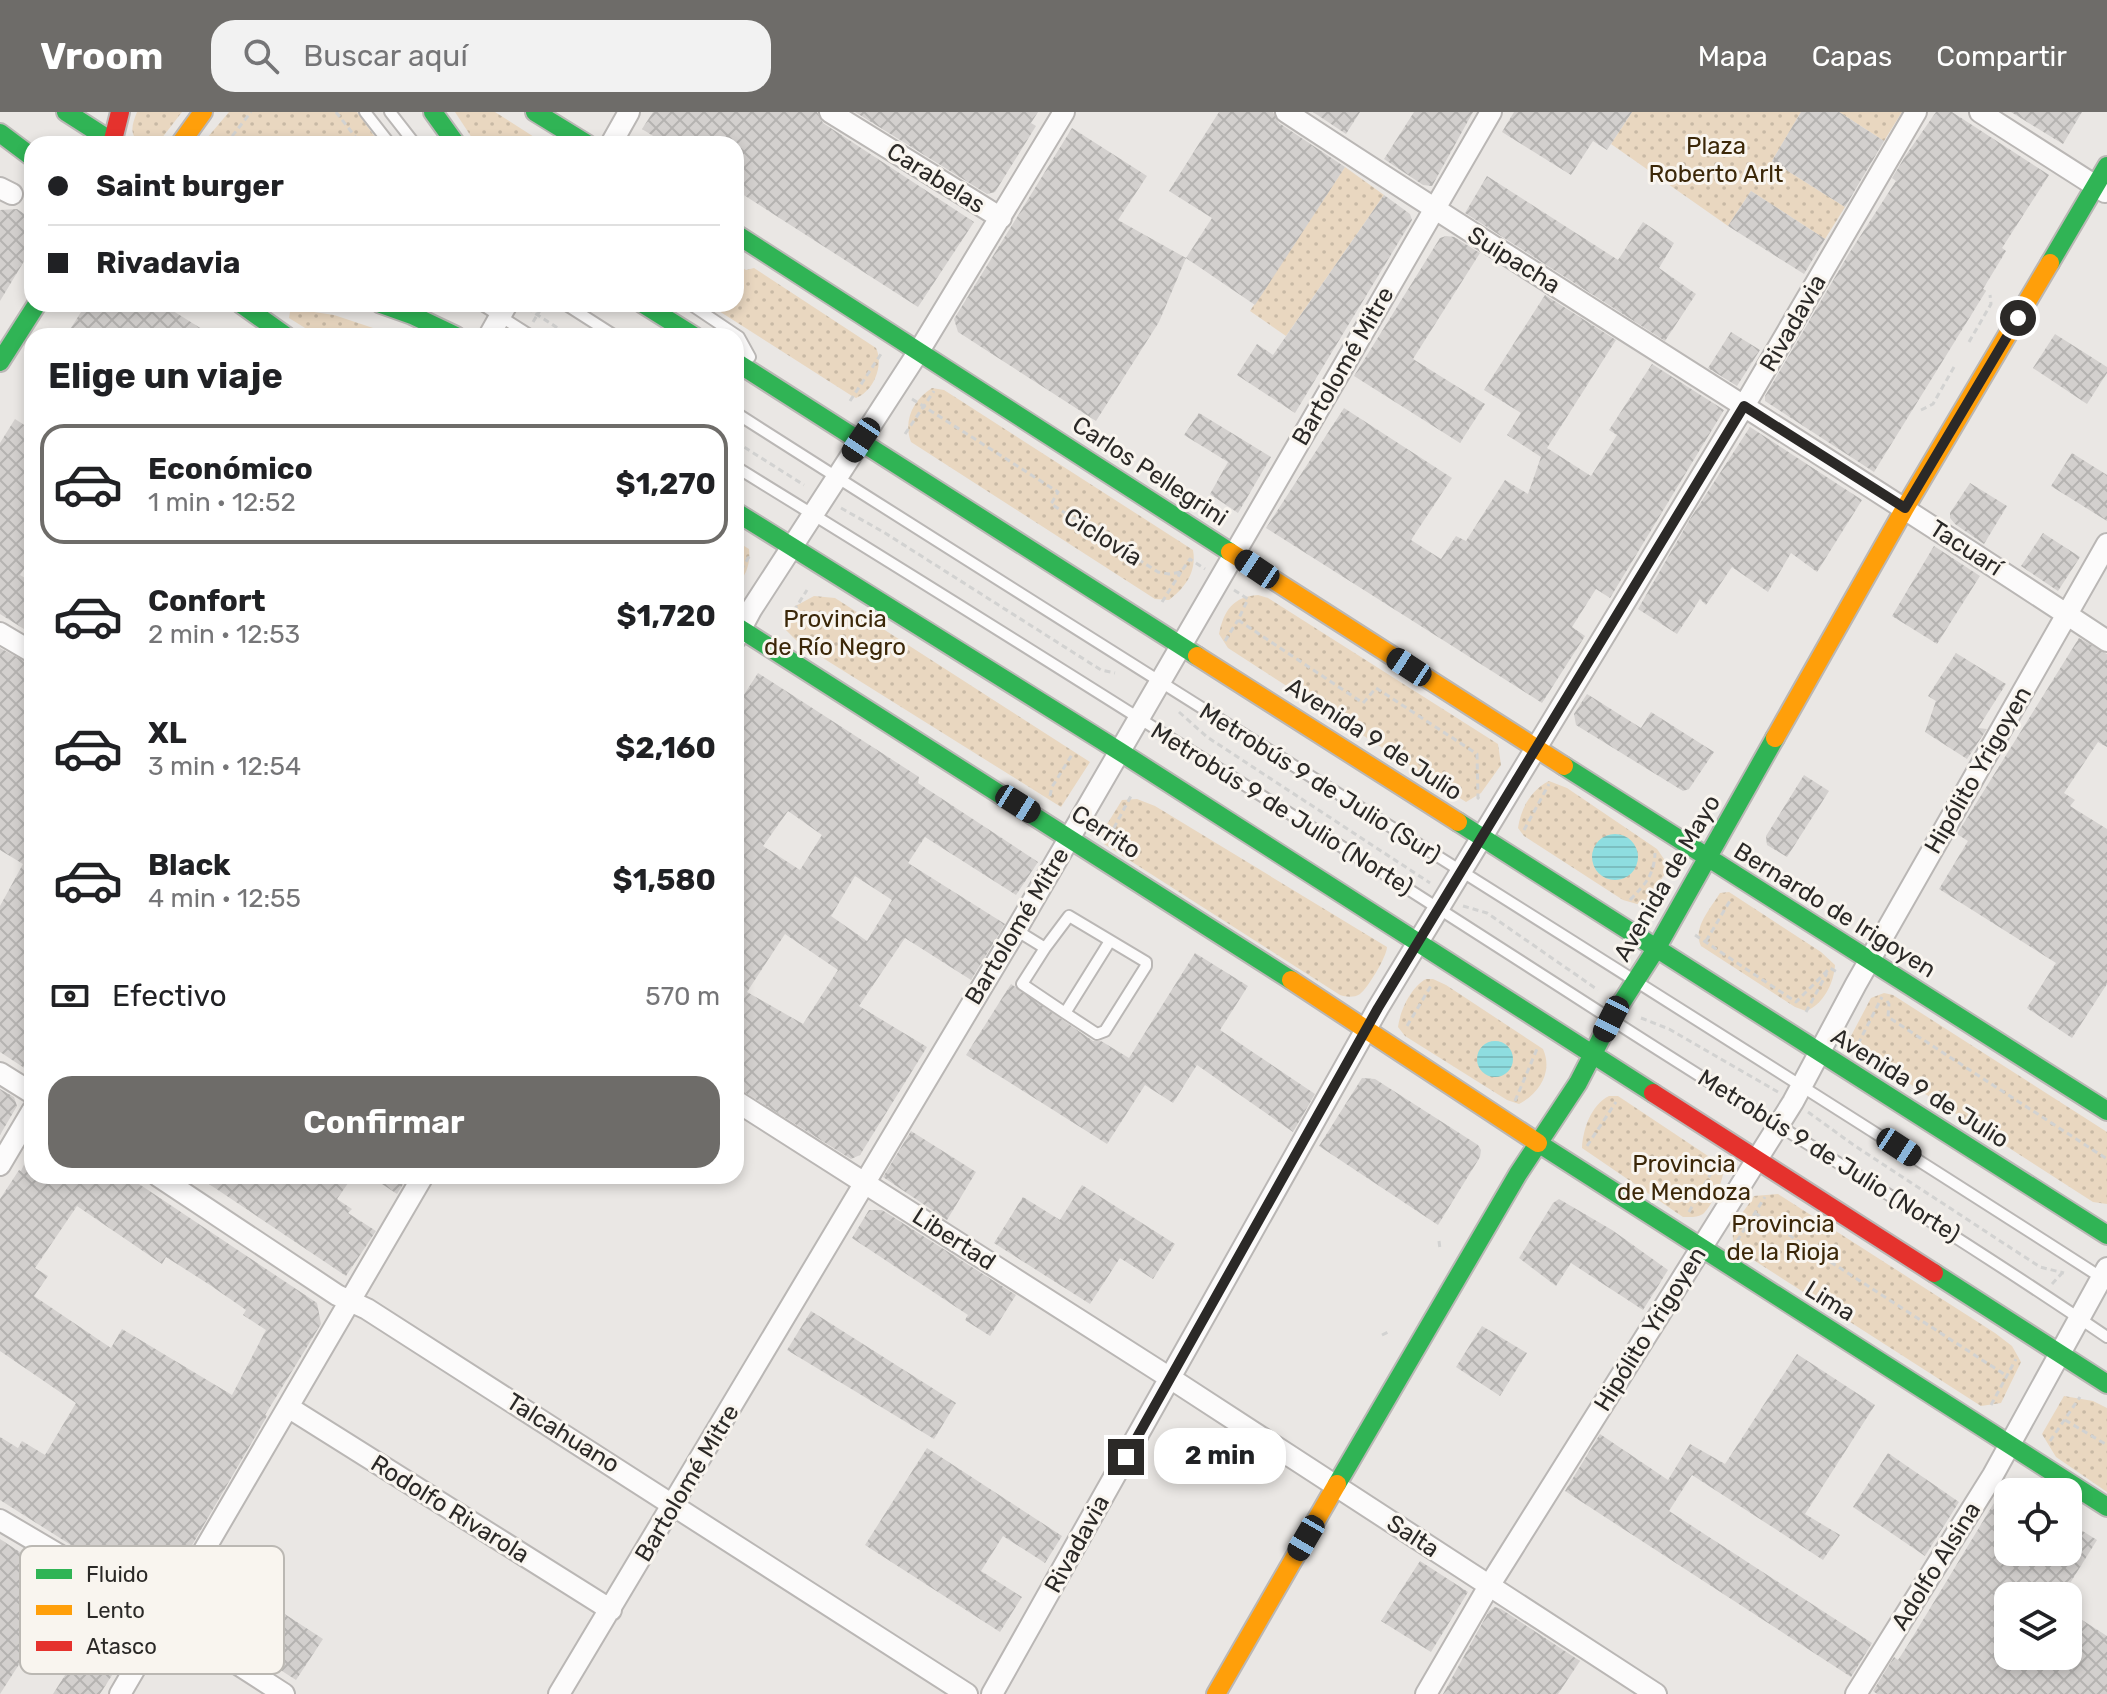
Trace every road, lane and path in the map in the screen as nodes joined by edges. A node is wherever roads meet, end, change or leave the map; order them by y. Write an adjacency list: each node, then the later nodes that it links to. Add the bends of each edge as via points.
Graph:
1 (66, 112): 17 (main road)
2 (120, 112): 18 (main road)
3 (251, 112): 20 (path)
4 (336, 112): 21 (path)
5 (365, 112): 22 (lane)
6 (390, 112): 23 (lane)
7 (433, 112): 24 (main road)
8 (535, 112): 25 (main road)
9 (629, 112): 26 (street)
10 (830, 112): 32 (street, Carabelas)
11 (1064, 112): 32 (street)
12 (1286, 112): 31 (street, Suipacha)
13 (1491, 112): 31 (street, Bartolomé Mitre)
14 (1916, 112): 60 (street, Rivadavia)
15 (1980, 112): 30 (street)
16 (199, 118): 19 (main road)
17 (102, 136)
18 (115, 136)
19 (186, 136)
20 (232, 136)
21 (355, 136)
22 (384, 136)
23 (409, 136)
24 (450, 136)
25 (574, 136)
26 (616, 136)
27 (2, 137): 28 (main road)
28 (24, 152)
29 (2107, 166): 30 (main road, Avenida de Mayo)
30 (2101, 190): 72 (main road, Avenida de Mayo)
31 (1435, 210): 60 (street, Suipacha); 77 (street, Bartolomé Mitre)
32 (1001, 218): 53 (street)
33 (744, 239): 50 (main road, Carlos Pellegrini)
34 (1990, 295): 51 (path, via 1991,304)
35 (32, 312): 54 (main road)
36 (252, 312): 43 (main road)
37 (404, 312): 44 (main road)
38 (505, 312): 45 (lane)
39 (532, 312): 46 (path)
40 (578, 312): 47 (lane)
41 (656, 312): 48 (main road)
42 (702, 312): 49 (lane)
43 (275, 328)
44 (439, 328)
45 (522, 328)
46 (558, 328)
47 (602, 328)
48 (681, 328)
49 (726, 328)
50 (894, 335): 53 (main road, Carlos Pellegrini); 59 (path)
51 (1969, 342)
52 (744, 344): 57 (lane)
53 (919, 351): 58 (street); 77 (main road, Carlos Pellegrini)
54 (0, 362)
55 (744, 367): 57 (main road, Avenida 9 de Julio)
56 (1954, 367): 61 (path, via 1933,404)
57 (755, 374): 63 (main road, Avenida 9 de Julio)
58 (895, 388): 63 (street); 80 (path, Ciclovía, via 1058,492 1051,504 1158,572 1181,572 1190,559)
59 (850, 401)
60 (1744, 406): 72 (street, Tacuarí); 93 (street, Rivadavia)
61 (1921, 410)
62 (744, 418): 67 (lane, Metrobús 9 de Julio (Sur))
63 (861, 440): 67 (street); 88 (main road, Avenida 9 de Julio)
64 (744, 447): 68 (path)
65 (744, 472): 73 (lane, Metrobús 9 de Julio (Norte))
66 (802, 474): 68 (path)
67 (837, 476): 73 (street); 91 (lane, Metrobús 9 de Julio (Sur))
68 (798, 481): 69 (path); 70 (path)
69 (804, 485)
70 (794, 486)
71 (838, 506): 90 (path, via 1101,670)
72 (1905, 508): 82 (street, Tacuarí); 98 (main road, Avenida de Mayo)
73 (814, 513): 76 (street); 92 (lane, Metrobús 9 de Julio (Norte))
74 (744, 517): 76 (main road)
75 (2107, 544): 82 (street, Hipólito Yrigoyen)
76 (791, 547): 83 (street); 94 (main road)
77 (1233, 553): 80 (street, Bartolomé Mitre); 93 (main road, Carlos Pellegrini)
78 (750, 555): 79 (path)
79 (744, 565)
80 (1220, 580): 88 (street, Bartolomé Mitre); 95 (path, Ciclovía, via 1248,599 1238,620 1363,703 1376,688 1477,754 1478,798)
81 (811, 584): 84 (path)
82 (2066, 614): 87 (street, Tacuarí); 109 (street, Hipólito Yrigoyen)
83 (744, 621)
84 (781, 631)
85 (0, 633): 89 (street)
86 (744, 635): 97 (main road, Cerrito)
87 (2107, 641)
88 (1181, 644): 91 (street, Bartolomé Mitre); 96 (main road, Avenida 9 de Julio)
89 (24, 647)
90 (1119, 673)
91 (1155, 688): 92 (street, Bartolomé Mitre); 99 (lane, Metrobús 9 de Julio (Sur)); 101 (path, via 1207,737 1381,849)
92 (1138, 718): 94 (street, Bartolomé Mitre); 101 (lane, Metrobús 9 de Julio (Norte))
93 (1536, 749): 95 (street, Rivadavia); 98 (main road, Bernardo de Irigoyen)
94 (1119, 751): 97 (street, Bartolomé Mitre); 105 (main road)
95 (1499, 812): 96 (street, Rivadavia)
96 (1483, 837): 99 (street, Rivadavia); 108 (main road, Avenida 9 de Julio)
97 (1070, 838): 103 (street, Bartolomé Mitre); 117 (main road, Cerrito)
98 (1707, 857): 100 (main road, Bernardo de Irigoyen); 102 (main road, Avenida de Mayo)
99 (1461, 871): 101 (street, Rivadavia); 112 (lane, Metrobús 9 de Julio (Sur))
100 (1743, 880): 106 (path); 109 (main road, Bernardo de Irigoyen)
101 (1442, 901): 105 (street, Rivadavia); 115 (lane, Metrobús 9 de Julio (Norte)); 115 (path, via 1487,913)
102 (1671, 922): 106 (path); 108 (main road, Avenida de Mayo)
103 (1016, 930): 107 (lane); 139 (street, Bartolomé Mitre)
104 (1110, 941): 107 (lane, via 1069,916); 116 (lane); 116 (lane, via 1146,962 1138,979 1100,1034)
105 (1418, 942): 117 (street, Rivadavia); 122 (main road)
106 (1706, 942): 110 (path, via 1796,1002); 111 (path)
107 (1045, 948): 116 (lane, via 1022,984)
108 (1656, 949): 111 (main road, Avenida 9 de Julio); 112 (main road, Avenida de Mayo)
109 (1870, 961): 113 (street, Hipólito Yrigoyen); 130 (main road, Bernardo de Irigoyen)
110 (1830, 968): 113 (path); 119 (path)
111 (1698, 975): 119 (main road, Avenida 9 de Julio)
112 (1636, 981): 114 (lane, Metrobús 9 de Julio (Sur)); 115 (main road, Avenida de Mayo)
113 (1856, 984): 121 (street, Hipólito Yrigoyen); 136 (path, via 1882,996 1889,1004 1888,1017)
114 (1681, 1010): 118 (path); 123 (lane, Metrobús 9 de Julio (Sur))
115 (1616, 1012): 118 (path); 120 (lane, Metrobús 9 de Julio (Norte)); 122 (main road, Avenida de Mayo)
116 (1065, 1013)
117 (1367, 1029): 134 (main road, Lima); 157 (street, Rivadavia)
118 (1669, 1029): 120 (path); 126 (path)
119 (1791, 1035): 121 (main road, Avenida 9 de Julio)
120 (1657, 1048): 132 (lane, Metrobús 9 de Julio (Norte))
121 (1820, 1053): 128 (street, Hipólito Yrigoyen); 144 (main road, Avenida 9 de Julio)
122 (1593, 1054): 125 (main road); 134 (main road, Avenida de Mayo)
123 (1773, 1067): 126 (path); 128 (lane, Metrobús 9 de Julio (Sur))
124 (0, 1073): 127 (street)
125 (1635, 1080): 133 (main road); 138 (path)
126 (1761, 1084): 128 (path)
127 (24, 1088)
128 (1798, 1093): 132 (street, Hipólito Yrigoyen); 148 (lane, Metrobús 9 de Julio (Sur)); 148 (path, via 1855,1146 2040,1267)
129 (744, 1106): 139 (street, Libertad)
130 (2107, 1111)
131 (24, 1124): 137 (street)
132 (1779, 1124): 135 (street, Hipólito Yrigoyen); 150 (lane, Metrobús 9 de Julio (Norte))
133 (1729, 1140): 135 (main road); 143 (path)
134 (1540, 1145): 138 (main road, Lima); 164 (main road, Avenida de Mayo)
135 (1758, 1159): 146 (street, Hipólito Yrigoyen); 154 (main road)
136 (2107, 1159)
137 (0, 1165)
138 (1575, 1166): 143 (main road, Lima)
139 (864, 1182): 157 (street, Libertad); 165 (street, Bartolomé Mitre)
140 (170, 1184): 149 (street, Talcahuano)
141 (418, 1184): 149 (street)
142 (1755, 1213): 156 (path)
143 (1677, 1232): 146 (main road, Lima)
144 (2107, 1235)
145 (1439, 1241): 147 (path)
146 (1701, 1248): 161 (main road, Lima); 170 (street, Hipólito Yrigoyen)
147 (1440, 1249)
148 (2102, 1280): 150 (street, Adolfo Alsina)
149 (350, 1302): 159 (street); 165 (street, Talcahuano)
150 (2079, 1317): 153 (lane, Metrobús 9 de Julio (Norte)); 154 (street, Adolfo Alsina)
151 (1390, 1331): 152 (path)
152 (1382, 1335)
153 (2107, 1337)
154 (2058, 1353): 155 (main road); 161 (street, Adolfo Alsina)
155 (2089, 1373): 158 (main road); 160 (path)
156 (2007, 1376)
157 (1170, 1378): 164 (street, Salta); 178 (street, Rivadavia)
158 (2107, 1384)
159 (288, 1407): 169 (street); 171 (street, Rodolfo Rivarola)
160 (2065, 1420): 162 (path); 163 (path)
161 (2009, 1443): 163 (main road, Lima); 182 (street, Adolfo Alsina)
162 (2107, 1445)
163 (2036, 1460): 166 (main road, Lima)
164 (1336, 1486): 170 (street, Salta); 179 (main road, Avenida de Mayo)
165 (675, 1504): 171 (street, Bartolomé Mitre); 177 (street, Talcahuano)
166 (2107, 1507)
167 (0, 1520): 168 (street)
168 (44, 1546)
169 (208, 1546)
170 (1489, 1586): 180 (street, Hipólito Yrigoyen); 181 (street, Salta)
171 (611, 1610): 176 (street, Bartolomé Mitre)
172 (132, 1674): 174 (street)
173 (253, 1674): 175 (street)
174 (120, 1694)
175 (284, 1694)
176 (559, 1694)
177 (967, 1694)
178 (992, 1694)
179 (1216, 1694)
180 (1426, 1694)
181 (1656, 1694)
182 (1856, 1694)

